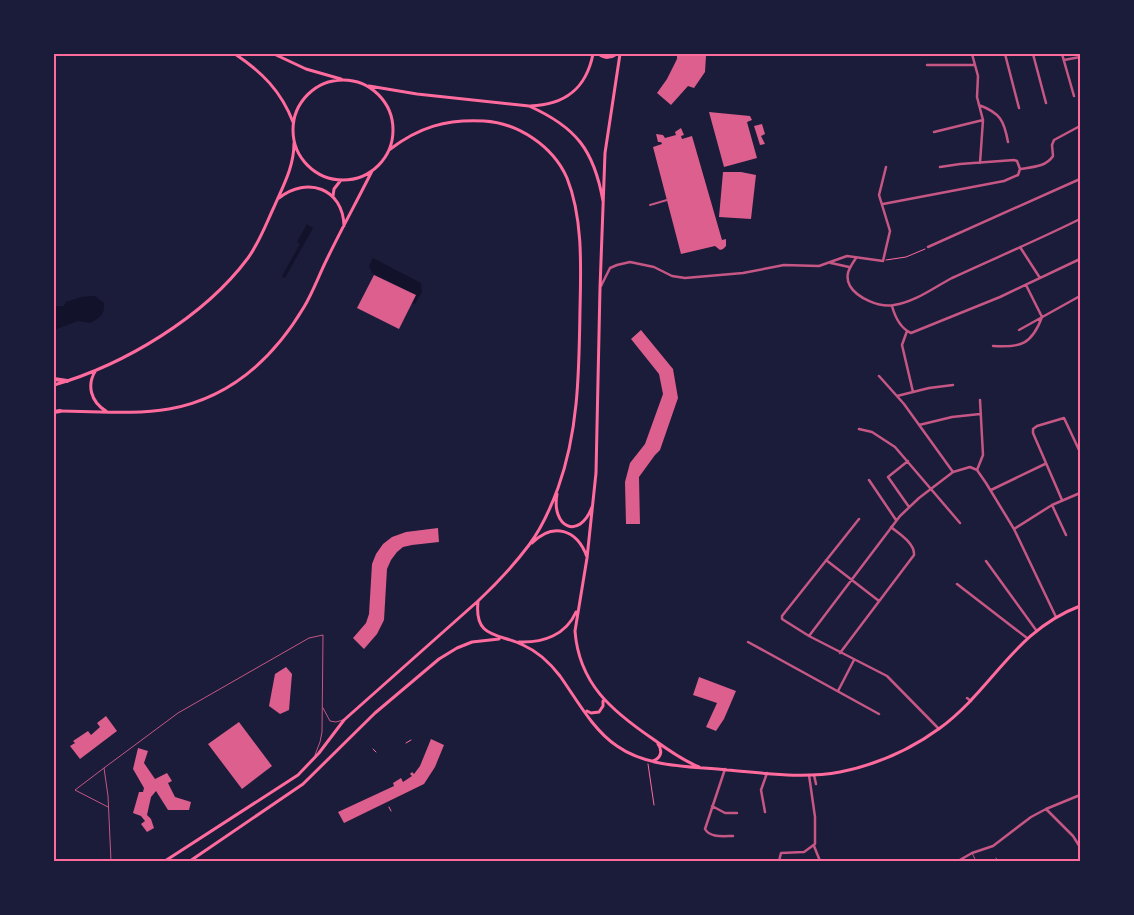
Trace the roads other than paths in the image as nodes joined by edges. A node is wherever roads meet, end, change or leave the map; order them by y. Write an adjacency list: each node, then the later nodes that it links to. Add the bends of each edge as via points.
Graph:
1 (235, 54): 22 (main road, via 274,86)
2 (274, 54): 14 (main road, via 314,71)
3 (593, 54): 19 (main road, via 586,77 571,94 551,104)
4 (599, 54): 5 (main road, via 606,58)
5 (618, 54): 40 (main road, via 606,153)
6 (972, 54): 13 (street)
7 (1005, 54): 20 (street)
8 (1033, 54): 17 (street)
9 (1062, 54): 11 (street)
10 (1080, 57): 11 (street)
11 (1064, 60): 16 (street)
12 (927, 65): 13 (street)
13 (975, 65): 18 (street)
14 (344, 79): 15 (main road); 22 (main road, via 327,82 311,91 296,110)
15 (368, 86): 19 (main road); 27 (main road, via 380,95 393,121)
16 (1074, 96)
17 (1046, 103)
18 (979, 105): 21 (street); 25 (street, via 999,116)
19 (529, 106): 40 (main road, via 555,119 582,143 595,166)
20 (1019, 108)
21 (983, 120): 24 (street); 28 (street)
22 (293, 122): 26 (main road)
23 (1080, 126): 31 (street, via 1054,140 1052,159 1038,166)
24 (934, 132)
25 (1008, 142)
26 (294, 143): 34 (main road, via 300,158 311,170); 36 (main road, via 290,171)
27 (389, 150): 32 (main road); 79 (main road, via 405,138 441,123 489,121 530,135 559,164 567,178 580,248 580,369 574,421)
28 (980, 163): 30 (street); 31 (street, via 1014,160)
29 (886, 167): 39 (street, via 880,195)
30 (940, 167)
31 (1020, 169): 39 (street, via 1018,176 1004,181)
32 (372, 171): 34 (main road, via 357,178); 42 (main road)
33 (1080, 178): 43 (street)
34 (341, 180): 35 (main road)
35 (333, 196): 36 (main road, via 308,187 291,191); 42 (main road, via 342,210)
36 (277, 200): 58 (main road, via 247,258 229,280 179,323)
37 (667, 200): 38 (street)
38 (650, 204)
39 (883, 204): 45 (street, via 890,231 883,261)
40 (604, 209): 51 (main road)
41 (1080, 219): 44 (street)
42 (344, 226): 69 (main road, via 305,306 284,338 243,378 221,392 191,404 148,411)
43 (928, 247)
44 (1020, 247): 49 (street); 53 (street, via 916,298)
45 (856, 258): 47 (street, via 847,256); 48 (street)
46 (1080, 259): 49 (street)
47 (831, 263): 48 (street); 51 (street, via 813,267 784,265 685,278 638,263 623,263 610,268)
48 (849, 267): 53 (street, via 848,281 856,293 876,303)
49 (1040, 278): 50 (street)
50 (1026, 285): 54 (street); 56 (street, via 912,333)
51 (600, 288): 84 (main road)
52 (1080, 296): 54 (street)
53 (892, 306): 56 (street, via 896,319)
54 (1042, 317): 55 (street); 57 (street, via 1035,334 1027,342 1010,347)
55 (1019, 330)
56 (907, 331): 64 (street, via 902,345)
57 (993, 346)
58 (97, 370): 61 (main road); 69 (main road, via 91,381 91,393 97,404)
59 (879, 376): 65 (street)
60 (54, 379): 61 (highway)
61 (67, 381): 63 (main road)
62 (953, 384): 64 (street)
63 (54, 385)
64 (913, 392): 65 (street)
65 (897, 396): 71 (street)
66 (980, 400): 70 (street)
67 (54, 411): 68 (highway)
68 (60, 411): 69 (main road)
69 (107, 411)
70 (980, 414): 71 (street); 76 (street, via 983,454)
71 (919, 425): 77 (street)
72 (858, 429): 74 (street, via 872,432 891,444)
73 (1080, 452): 75 (street, via 1066,420 1061,417 1033,429)
74 (908, 461): 80 (street); 86 (street, via 888,477)
75 (1046, 464): 81 (street); 83 (street)
76 (977, 470): 77 (street, via 970,468); 81 (street)
77 (953, 472): 80 (street)
78 (868, 480): 88 (street)
79 (558, 488): 84 (main road, via 556,511 564,524 575,526 584,522); 93 (main road)
80 (931, 489): 86 (street); 89 (street)
81 (991, 490): 91 (street)
82 (1080, 493): 83 (street)
83 (1062, 500): 85 (street)
84 (594, 504): 94 (main road)
85 (1052, 505): 91 (street); 92 (street)
86 (909, 507): 88 (street)
87 (859, 519): 95 (street)
88 (896, 520): 90 (street)
89 (960, 523)
90 (890, 527): 97 (street); 99 (street, via 910,544 914,555)
91 (1014, 529): 103 (street)
92 (1066, 535)
93 (529, 545): 94 (main road, via 550,531 565,532 578,541); 100 (main road)
94 (587, 558): 102 (main road)
95 (826, 560): 97 (street); 105 (street, via 782,616 783,620)
96 (986, 561): 104 (street)
97 (851, 579): 99 (street); 105 (street)
98 (957, 584): 106 (street)
99 (879, 600): 110 (street)
100 (478, 601): 107 (main road, via 477,613 482,626); 119 (main road)
101 (1080, 606): 103 (main road)
102 (578, 607): 108 (main road, via 571,622 556,635 540,641); 113 (main road, via 575,631 580,660)
103 (1056, 617): 104 (main road)
104 (1036, 630): 106 (main road)
105 (810, 636): 110 (street)
106 (1027, 638): 115 (main road, via 1007,656)
107 (502, 639): 108 (main road); 144 (main road, via 472,642 440,659 375,713 303,784)
108 (516, 642): 117 (main road, via 538,653 549,663)
109 (748, 642): 112 (street)
110 (840, 652): 111 (street)
111 (854, 660): 112 (street); 120 (street, via 887,676)
112 (838, 691): 118 (street)
113 (602, 698): 117 (main road, via 604,706 599,712 591,713); 121 (main road, via 616,713)
114 (967, 698): 115 (street)
115 (971, 701): 120 (main road)
116 (322, 707): 119 (lane, via 330,721); 123 (lane, via 322,736); 125 (lane, via 323,634 310,638 178,713)
117 (584, 709): 122 (main road, via 616,746)
118 (879, 714)
119 (344, 720): 123 (main road)
120 (938, 729): 129 (main road, via 881,760 846,771)
121 (656, 742): 122 (main road, via 660,748 659,757 654,761); 124 (main road)
122 (647, 760): 124 (main road)
123 (313, 761): 143 (main road, via 288,782)
124 (699, 767): 126 (main road)
125 (104, 768): 133 (lane); 133 (lane, via 75,790)
126 (725, 770): 127 (main road); 132 (street)
127 (767, 773): 128 (main road); 135 (street, via 761,790)
128 (809, 775): 129 (main road); 138 (street, via 816,817)
129 (814, 775): 130 (street)
130 (816, 784)
131 (1080, 796): 134 (street)
132 (712, 806): 136 (street, via 725,813); 137 (street, via 706,832)
133 (108, 807): 142 (lane)
134 (1046, 808): 139 (street); 140 (street, via 993,846)
135 (765, 812)
136 (737, 813)
137 (733, 836)
138 (814, 846): 145 (street, via 804,852 781,853); 146 (street)
139 (1080, 847)
140 (972, 853): 147 (street); 148 (lane)
141 (996, 858): 149 (lane)
142 (111, 861)
143 (165, 861)
144 (190, 861)
145 (779, 861)
146 (820, 861)
147 (958, 861)
148 (976, 861)
149 (998, 861)

